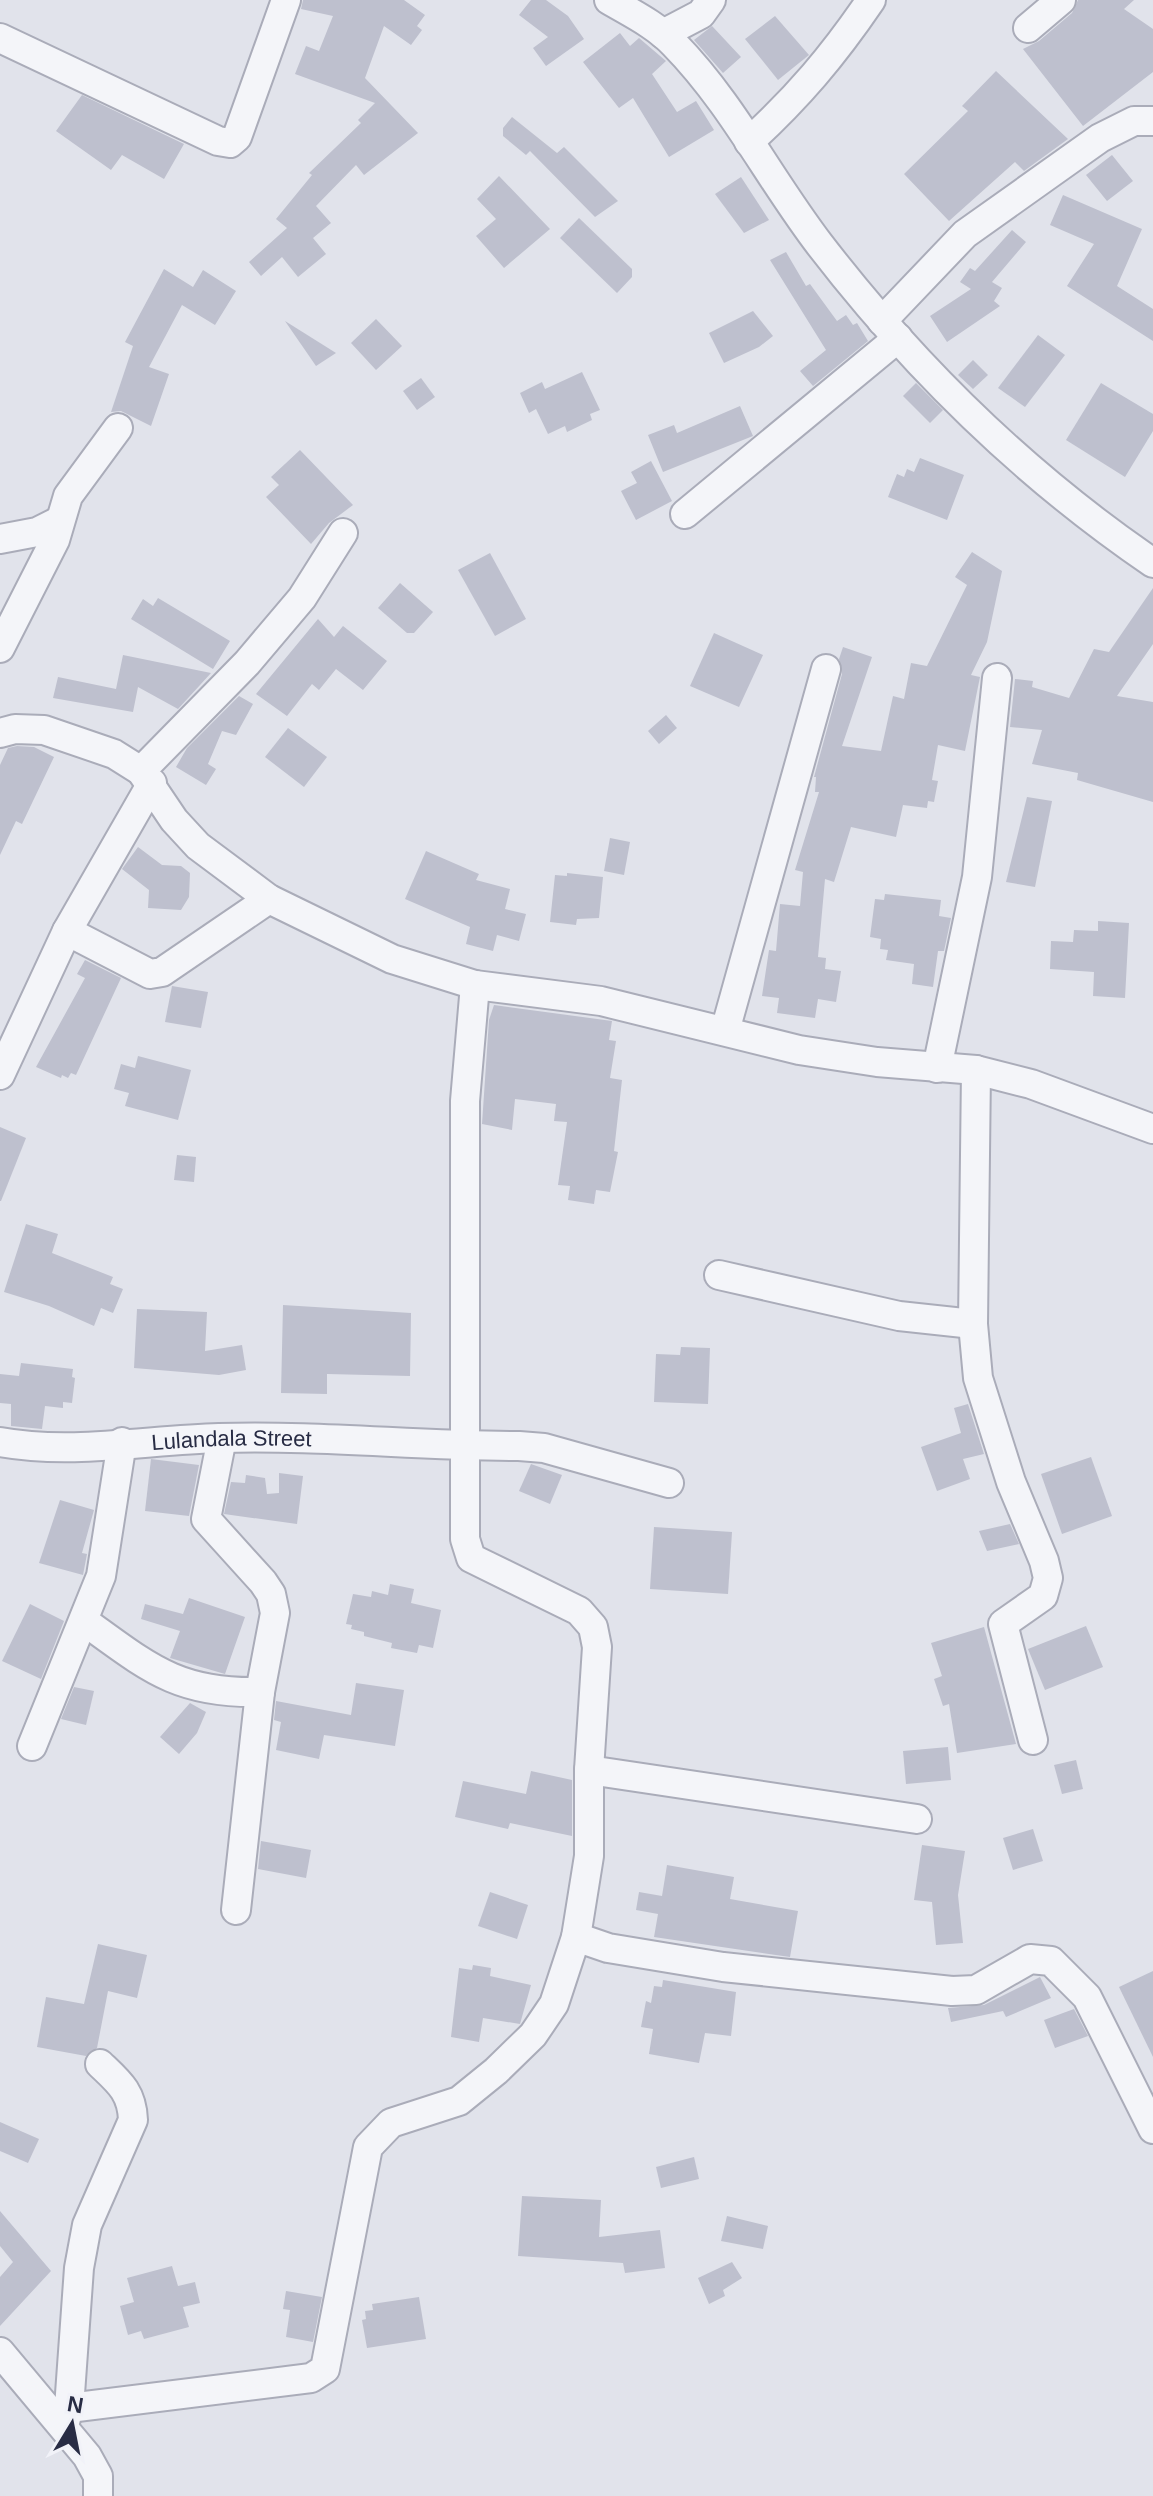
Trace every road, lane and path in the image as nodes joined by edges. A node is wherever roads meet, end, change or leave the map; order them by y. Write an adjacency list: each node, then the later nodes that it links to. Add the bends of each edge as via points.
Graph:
1 (286, 0): 8 (street, via 237,137 230,143)
2 (609, 0): 7 (street)
3 (711, 0): 7 (street, via 701,14)
4 (871, 0): 10 (street, via 799,96)
5 (1061, 0): 6 (street)
6 (1028, 28)
7 (663, 34): 10 (street)
8 (0, 38)
9 (1153, 121): 11 (street, via 1134,121 1100,138 977,226)
10 (749, 142): 11 (street, via 819,244)
11 (890, 330): 13 (street); 17 (street, via 1026,466 1095,524)
12 (118, 428): 14 (street, via 68,496)
13 (685, 514)
14 (59, 521): 16 (street, via 37,532); 18 (street, via 55,540)
15 (343, 533): 22 (street, via 302,598)
16 (0, 539)
17 (1153, 563)
18 (0, 648)
19 (826, 669): 26 (street)
20 (997, 678): 27 (street, via 977,877)
21 (5, 726): 22 (street, via 73,737 114,754)
22 (146, 777): 23 (street, via 198,846); 24 (street)
23 (269, 899): 24 (street, via 162,972 150,974); 25 (street, via 392,959)
24 (67, 931): 29 (street)
25 (475, 985): 26 (street, via 601,1001); 36 (street, via 465,1101)
26 (725, 1031): 27 (street, via 799,1050)
27 (937, 1068): 28 (street)
28 (976, 1070): 30 (street, via 1031,1084); 32 (street)
29 (0, 1075)
30 (1153, 1129)
31 (719, 1275): 32 (street, via 899,1316)
32 (973, 1324): 40 (street, via 978,1378 1048,1578 1043,1596 1003,1624)
33 (222, 1438): 35 (street, Lulandala Street); 36 (street, Lulandala Street); 39 (street, via 206,1519 271,1594 275,1613)
34 (0, 1442): 35 (street, Lulandala Street, via 78,1448)
35 (122, 1442): 38 (street, via 101,1576)
36 (462, 1446): 37 (street, Lulandala Street, via 544,1448); 42 (street, via 465,1539 471,1558 579,1611 593,1627 597,1647)
37 (669, 1483)
38 (84, 1621): 39 (street, via 166,1678 200,1689); 41 (street)
39 (260, 1692): 44 (street)
40 (1033, 1740)
41 (32, 1746)
42 (589, 1770): 43 (street); 45 (street, via 589,1856)
43 (917, 1819)
44 (236, 1910)
45 (576, 1937): 47 (street, via 608,1948 723,1967 952,1991 976,1990 1030,1959 1051,1961 1087,1997); 49 (street, via 554,2004 533,2035 459,2101 391,2123 368,2147 325,2369 311,2378)
46 (100, 2064): 49 (street, via 126,2089 133,2120 87,2225)
47 (1153, 2129)
48 (0, 2352): 49 (street)
49 (66, 2417): 50 (street, via 98,2476)
50 (98, 2496)

